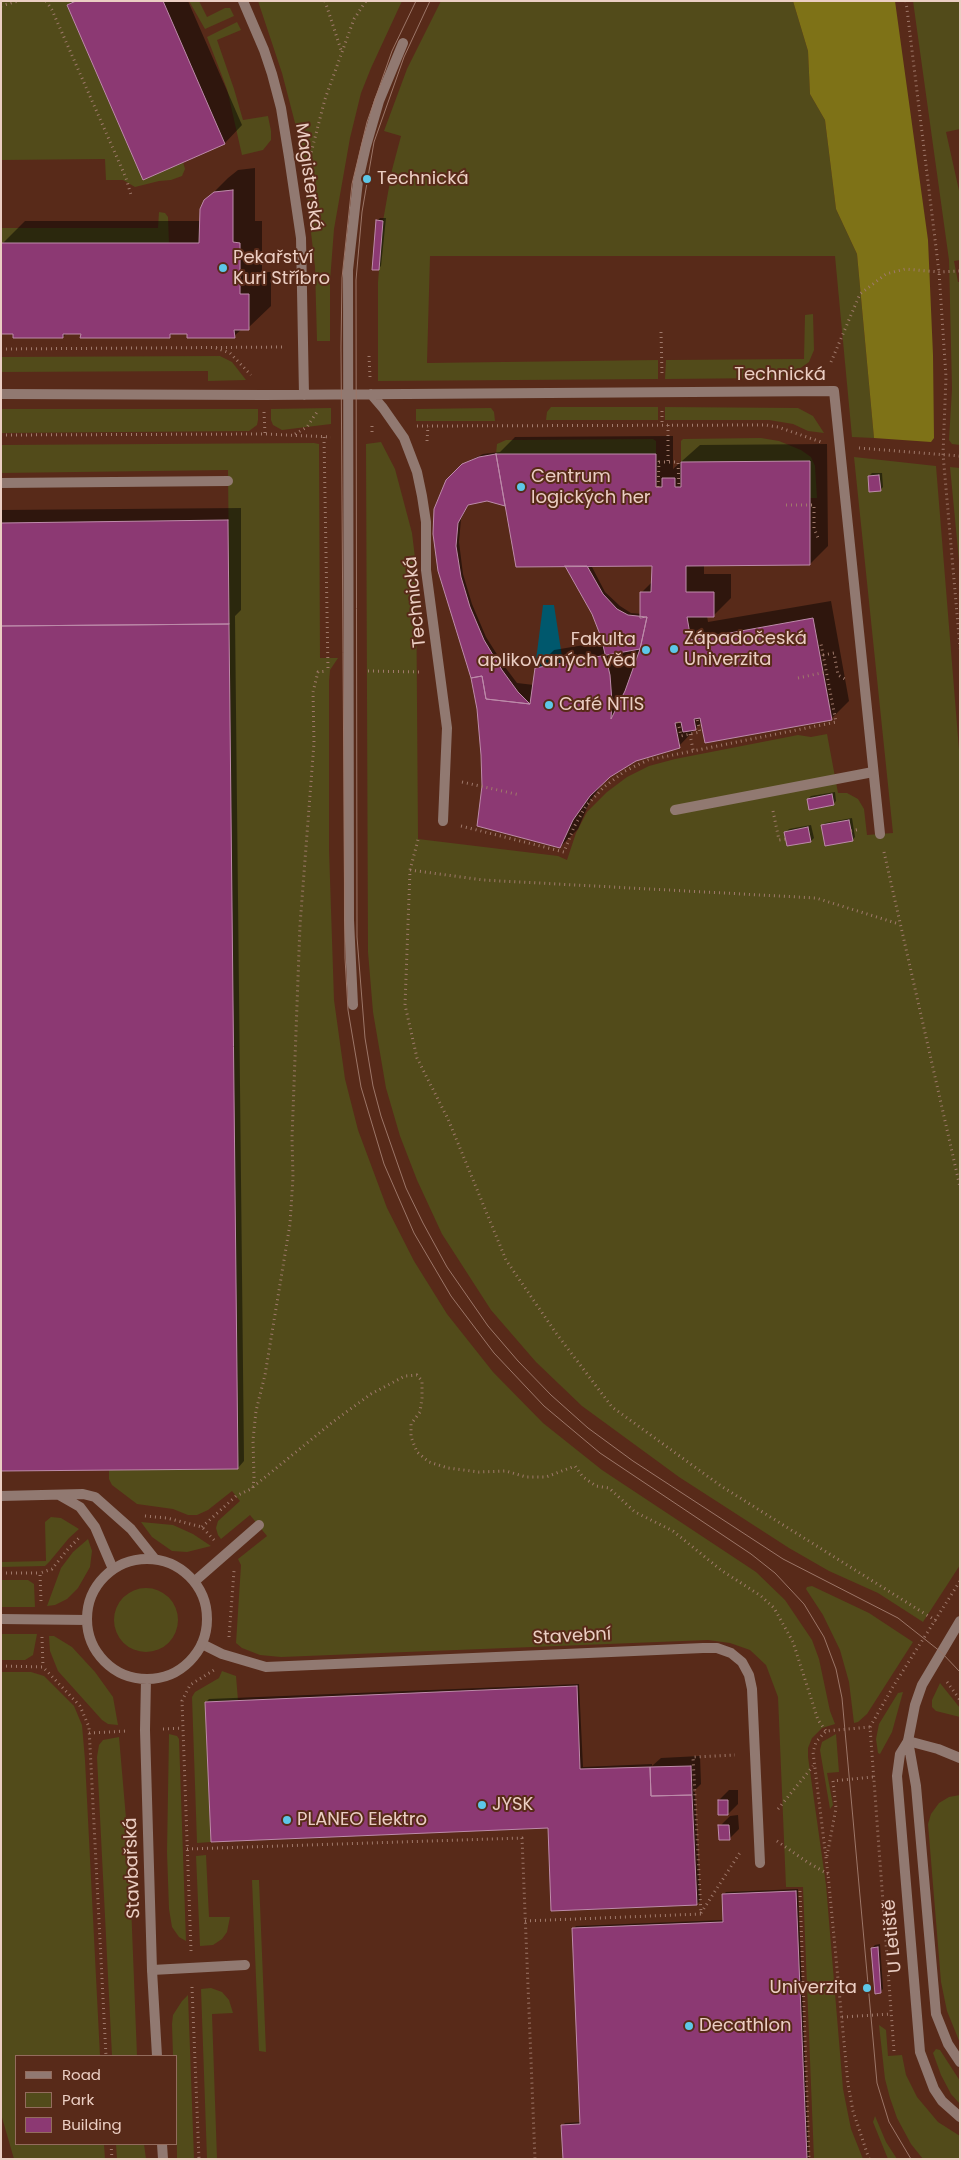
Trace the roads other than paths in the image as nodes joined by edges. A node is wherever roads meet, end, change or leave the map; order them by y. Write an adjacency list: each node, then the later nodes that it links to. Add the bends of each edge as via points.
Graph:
1 (243, 1): 6 (street, Magisterská, via 272,74 290,157 301,238)
2 (403, 43): 4 (street, via 379,101 358,181 348,270)
3 (1, 394): 6 (street, Technická)
4 (347, 394): 5 (street, Technická); 6 (street, Technická); 13 (street, via 349,920)
5 (371, 394): 9 (street, Technická, via 834,391); 11 (street, Technická, via 404,438 422,496 426,522 426,570 447,728)
6 (304, 395)
7 (228, 481): 8 (street)
8 (1, 484)
9 (874, 772): 10 (street); 12 (street, Technická)
10 (675, 810)
11 (443, 821)
12 (880, 834)
13 (353, 1005)
14 (58, 1495): 15 (street); 17 (street, via 95,1497 131,1529); 18 (street, via 80,1508 95,1527)
15 (1, 1496)
16 (259, 1525): 19 (street)
17 (154, 1558): 18 (street, via 132,1560); 19 (street, via 176,1566)
18 (113, 1569): 21 (street, via 94,1591)
19 (195, 1581): 23 (street, via 207,1611)
20 (1, 1619): 21 (street)
21 (87, 1620): 24 (street, via 93,1645 109,1666 133,1678)
22 (960, 1621): 25 (street, U Letiště, via 922,1685 912,1714)
23 (202, 1644): 24 (street, via 180,1670); 27 (street, Stavební, via 222,1654 266,1667 717,1648 730,1653 742,1662 752,1689)
24 (146, 1679): 29 (street, Stavbařská)
25 (908, 1742): 26 (street); 31 (street, U Letiště, via 916,1786 936,2014 948,2044); 32 (street, U Letiště, via 900,1754 897,1776 920,2052 934,2088 942,2101)
26 (960, 1758)
27 (760, 1862)
28 (245, 1966): 29 (street)
29 (152, 1970): 30 (street, Stavbařská)
30 (157, 2055)
31 (960, 2062)
32 (960, 2117)
33 (162, 2145): 34 (street)
34 (162, 2159)

